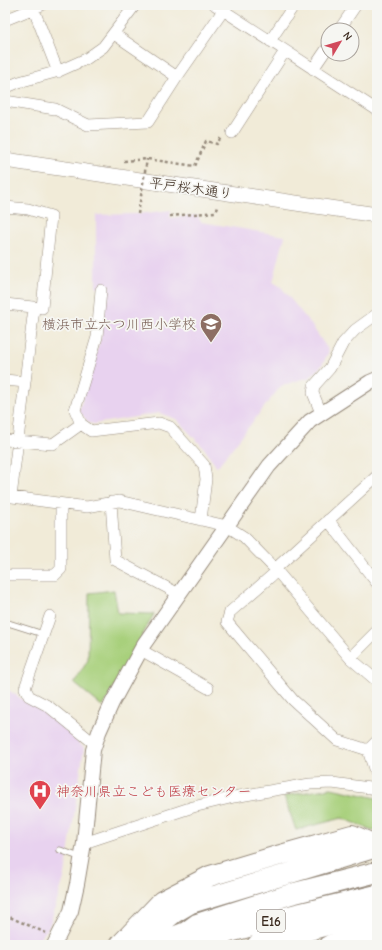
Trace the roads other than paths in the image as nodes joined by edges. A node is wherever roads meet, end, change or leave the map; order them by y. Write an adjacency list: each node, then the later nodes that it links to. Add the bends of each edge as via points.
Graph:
1 (135, 5): 8 (street)
2 (294, 5): 9 (street)
3 (356, 5): 7 (street)
4 (36, 6): 6 (street); 13 (street)
5 (222, 7): 9 (street); 14 (street)
6 (5, 20)
7 (344, 22)
8 (114, 34): 13 (street, via 103,47 86,59); 14 (street)
9 (270, 41): 10 (street)
10 (285, 51): 12 (street); 18 (street)
11 (320, 58): 12 (street)
12 (313, 69): 17 (street)
13 (58, 72): 15 (street)
14 (177, 77): 16 (street, via 148,122 88,125 55,110)
15 (5, 88)
16 (6, 102)
17 (377, 110)
18 (232, 133)
19 (5, 160): 21 (main road, 平戸桜木通り)
20 (5, 207): 24 (street, via 28,208 51,216 42,308)
21 (377, 215)
22 (102, 290): 30 (street, via 97,336 75,410)
23 (5, 304): 24 (street)
24 (34, 308): 28 (street)
25 (377, 314): 29 (street, via 343,342 330,368 314,386 313,393)
26 (377, 378): 29 (street)
27 (5, 380): 28 (street)
28 (25, 382): 32 (street)
29 (321, 413): 39 (street, via 310,421 269,466)
30 (81, 424): 32 (street, via 53,444); 37 (street, via 91,431 160,424 170,428 204,465 206,479)
31 (5, 440): 32 (street)
32 (18, 441): 34 (street)
33 (377, 476): 38 (street)
34 (8, 497): 36 (street)
35 (111, 502): 36 (street, via 87,507); 37 (street, via 119,501); 43 (street, via 115,560)
36 (61, 504): 41 (street, via 61,569 55,576)
37 (201, 520): 39 (street)
38 (328, 520): 40 (street); 42 (street)
39 (227, 526): 40 (street, via 244,537); 43 (street)
40 (276, 570): 49 (street); 54 (street, via 230,612 227,622 293,700 337,740)
41 (5, 575)
42 (377, 583)
43 (179, 594): 48 (street)
44 (50, 616): 47 (street)
45 (5, 622): 47 (lane)
46 (377, 631): 49 (street)
47 (43, 634): 53 (street, via 25,688 29,696 48,706)
48 (141, 650): 51 (street); 53 (street, via 112,703)
49 (350, 658): 50 (street)
50 (377, 681)
51 (208, 688)
52 (377, 741): 54 (street)
53 (95, 744): 57 (street)
54 (368, 750): 55 (street)
55 (377, 778)
56 (377, 789): 57 (street, via 332,783 310,784 234,797 192,807)
57 (84, 843): 60 (street)
58 (373, 844): 71 (highway, via 352,835 210,876 162,901); 72 (highway, via 191,903 174,913)
59 (60, 850): 60 (lane)
60 (82, 858): 69 (street, via 70,911)
61 (377, 858): 73 (highway, via 187,916)
62 (377, 872): 73 (highway, via 291,894 197,924 186,932)
63 (377, 882): 74 (highway, via 256,914)
64 (377, 895): 75 (highway, E16, via 222,934)
65 (377, 902): 76 (highway)
66 (377, 911): 77 (highway)
67 (377, 921): 78 (highway)
68 (377, 931): 79 (highway)
69 (51, 939)
70 (377, 941): 80 (highway)
71 (120, 945)
72 (134, 945)
73 (153, 945)
74 (178, 945)
75 (197, 945)
76 (233, 945)
77 (257, 945)
78 (291, 945)
79 (330, 945)
80 (365, 945)

